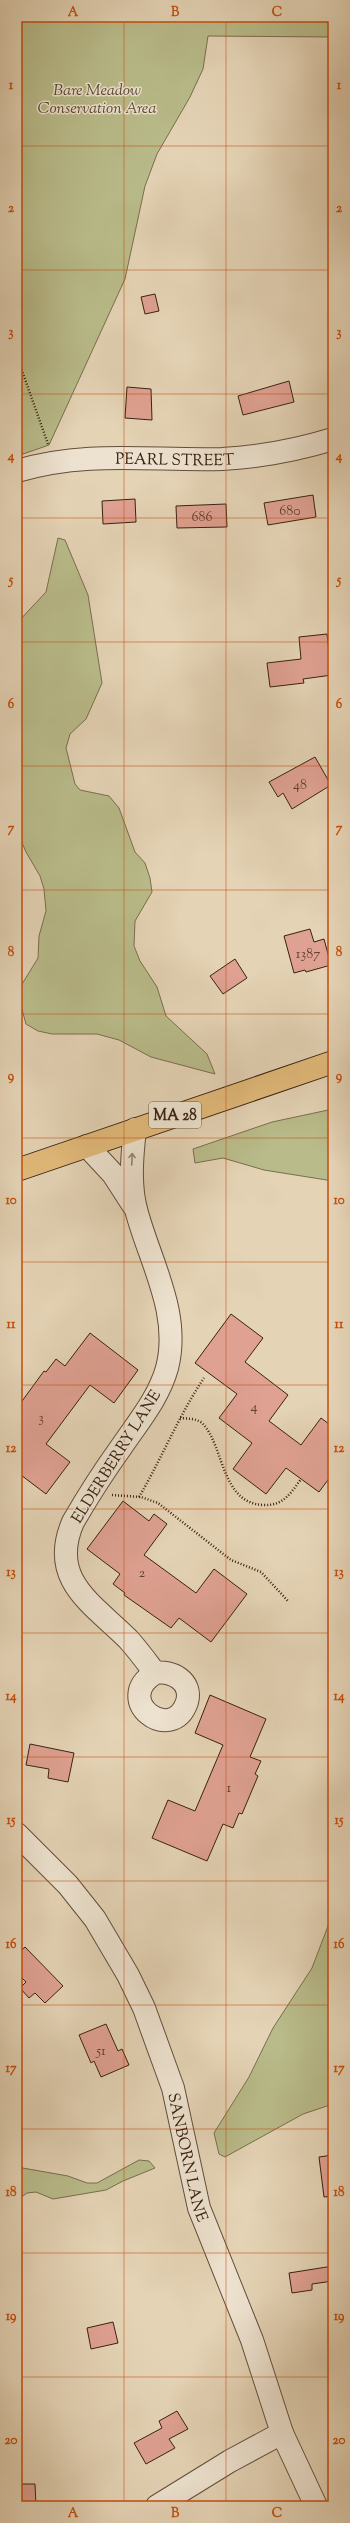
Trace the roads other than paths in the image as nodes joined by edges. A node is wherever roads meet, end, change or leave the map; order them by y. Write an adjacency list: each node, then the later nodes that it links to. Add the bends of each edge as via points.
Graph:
1 (333, 439): 2 (street, PEARL STREET, via 252,457 88,457 48,462)
2 (17, 471)
3 (333, 1062): 4 (main road, MA 28)
4 (135, 1129): 5 (main road, MA 28); 7 (street, ELDERBERRY LANE, one-way to 4, via 132,1167)
5 (87, 1146): 6 (main road, MA 28); 7 (street, ELDERBERRY LANE, via 113,1174)
6 (17, 1170)
7 (136, 1212): 8 (street, ELDERBERRY LANE, via 167,1303 171,1327 170,1352 164,1376 152,1402 72,1522 66,1555 69,1574 75,1587 90,1605 127,1639)
8 (155, 1673)
9 (17, 1834): 10 (street, SANBORN LANE, via 68,1885 95,1919 144,2008 173,2088 200,2208 252,2340)
10 (282, 2433): 11 (street, via 230,2461); 12 (street, SANBORN LANE)
11 (157, 2506)
12 (316, 2506)

